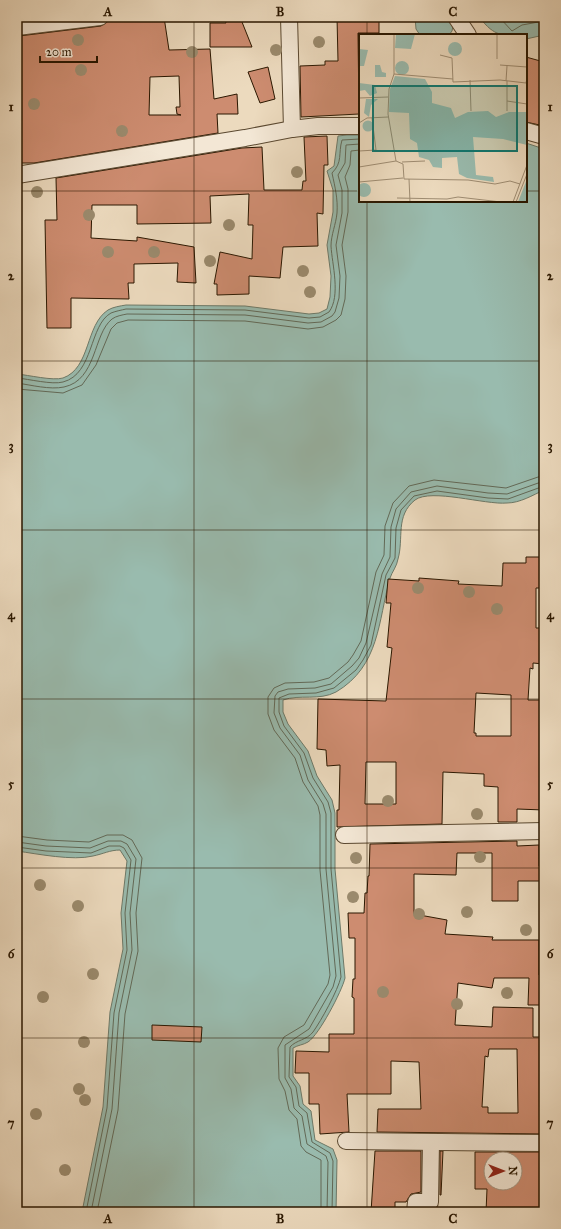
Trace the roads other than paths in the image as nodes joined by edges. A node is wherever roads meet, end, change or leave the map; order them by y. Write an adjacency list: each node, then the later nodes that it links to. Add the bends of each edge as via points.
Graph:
1 (100, 17): 4 (street)
2 (288, 17): 7 (street)
3 (456, 17): 5 (street)
4 (17, 27)
5 (467, 34)
6 (359, 126): 7 (street)
7 (292, 129): 10 (street)
8 (527, 131): 9 (street)
9 (544, 136)
10 (17, 175)
11 (544, 831): 12 (street)
12 (344, 836)
13 (346, 1141): 14 (street)
14 (431, 1142): 15 (street); 16 (street, via 430,1202 416,1202)
15 (544, 1143)
16 (415, 1212)

